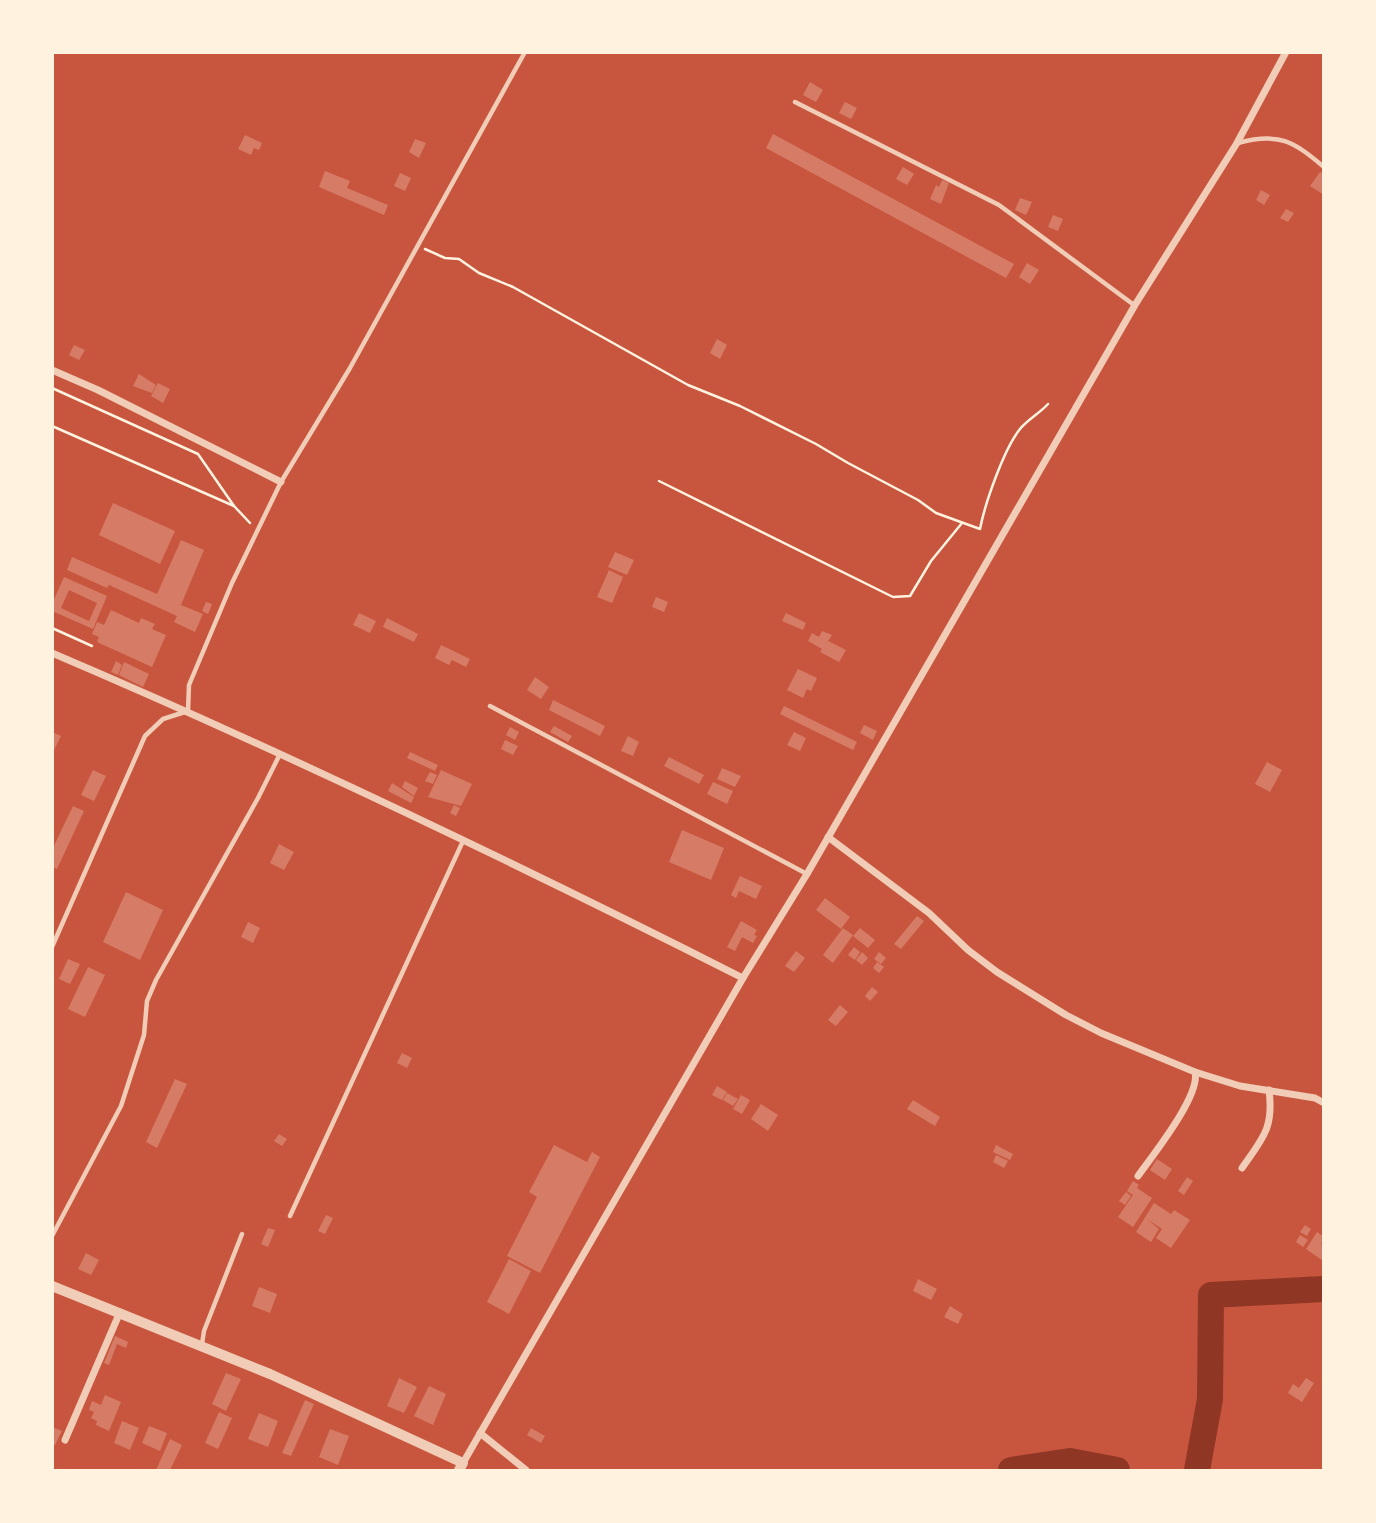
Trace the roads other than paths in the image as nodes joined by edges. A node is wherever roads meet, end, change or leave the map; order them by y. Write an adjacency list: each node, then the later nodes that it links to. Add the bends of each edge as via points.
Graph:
1 (525, 52): 8 (lane, via 350,368)
2 (1286, 52): 4 (street)
3 (795, 102): 6 (lane, via 999,205)
4 (1237, 143): 5 (lane, via 1262,136 1296,144); 6 (street)
5 (1324, 167)
6 (1135, 305): 13 (street)
7 (52, 370): 8 (street)
8 (281, 482): 11 (lane, via 189,685)
9 (52, 653): 11 (street)
10 (490, 706): 15 (lane)
11 (188, 711): 12 (street); 16 (lane, via 163,719 145,736)
12 (280, 753): 14 (street); 25 (lane, via 156,980 121,1106)
13 (828, 837): 15 (street); 18 (street, via 929,913 997,972 1101,1033)
14 (464, 840): 17 (street); 23 (lane)
15 (807, 874): 17 (street)
16 (52, 947)
17 (743, 978): 29 (street)
18 (1195, 1072): 19 (street); 22 (street, via 1197,1081 1191,1095)
19 (1269, 1090): 20 (street); 21 (street, via 1272,1110 1266,1134)
20 (1324, 1103)
21 (1242, 1167)
22 (1138, 1176)
23 (290, 1216)
24 (242, 1234): 28 (lane)
25 (52, 1236)
26 (52, 1286): 27 (street)
27 (120, 1312): 28 (street); 30 (street)
28 (202, 1345): 31 (street)
29 (480, 1433): 31 (street); 32 (street)
30 (65, 1440)
31 (461, 1467)
32 (526, 1471)

